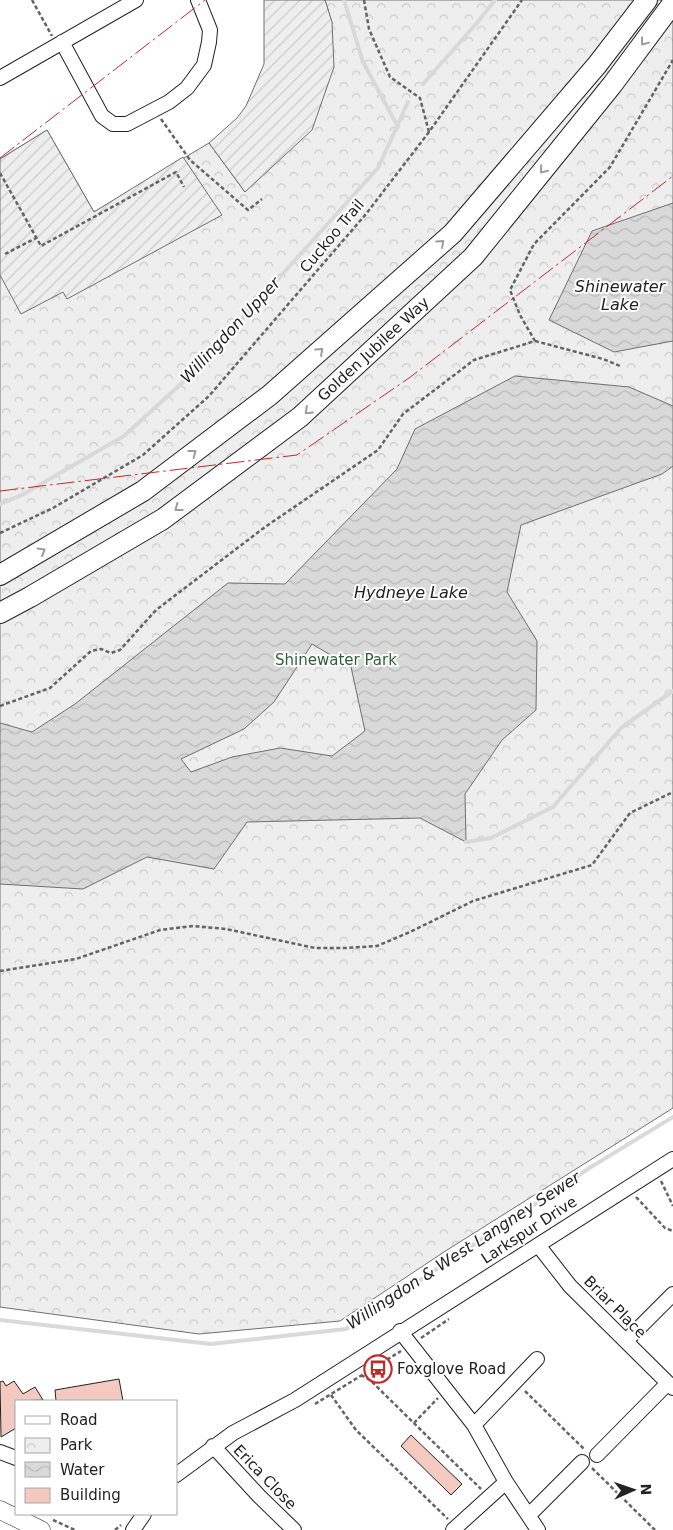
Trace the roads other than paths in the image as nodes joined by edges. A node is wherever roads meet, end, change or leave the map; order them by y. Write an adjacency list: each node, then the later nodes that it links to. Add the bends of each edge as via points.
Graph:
1 (136, 0): 5 (street)
2 (198, 0): 5 (street, via 210,30 204,65 187,88 169,102 127,124 113,124 102,116)
3 (647, 0): 7 (highway, one-way to 3, via 143,491 270,396 452,233 596,65)
4 (673, 3): 8 (highway, Golden Jubilee Way, one-way to 8, via 612,85 472,257 300,417 163,520)
5 (60, 43): 6 (street)
6 (0, 78)
7 (0, 575)
8 (0, 613)
9 (673, 1159): 10 (street, Larkspur Drive)
10 (538, 1245): 12 (street, Larkspur Drive); 13 (street, Briar Place, via 570,1286)
11 (673, 1294): 13 (street)
12 (400, 1331): 16 (street); 17 (street, Larkspur Drive, via 295,1400)
13 (626, 1341): 15 (street, Briar Place)
14 (537, 1359): 16 (street)
15 (671, 1386): 26 (street)
16 (474, 1425): 21 (street)
17 (213, 1446): 20 (street, Larkspur Drive); 30 (street, Erica Close)
18 (0, 1452): 19 (street)
19 (15, 1458)
20 (178, 1473)
21 (506, 1482): 26 (street); 28 (street)
22 (0, 1510): 23 (main road)
23 (15, 1515)
24 (16, 1515): 27 (main road)
25 (143, 1515): 29 (street)
26 (529, 1515): 31 (street)
27 (44, 1524)
28 (455, 1528)
29 (133, 1530)
30 (294, 1530)
31 (538, 1530)

